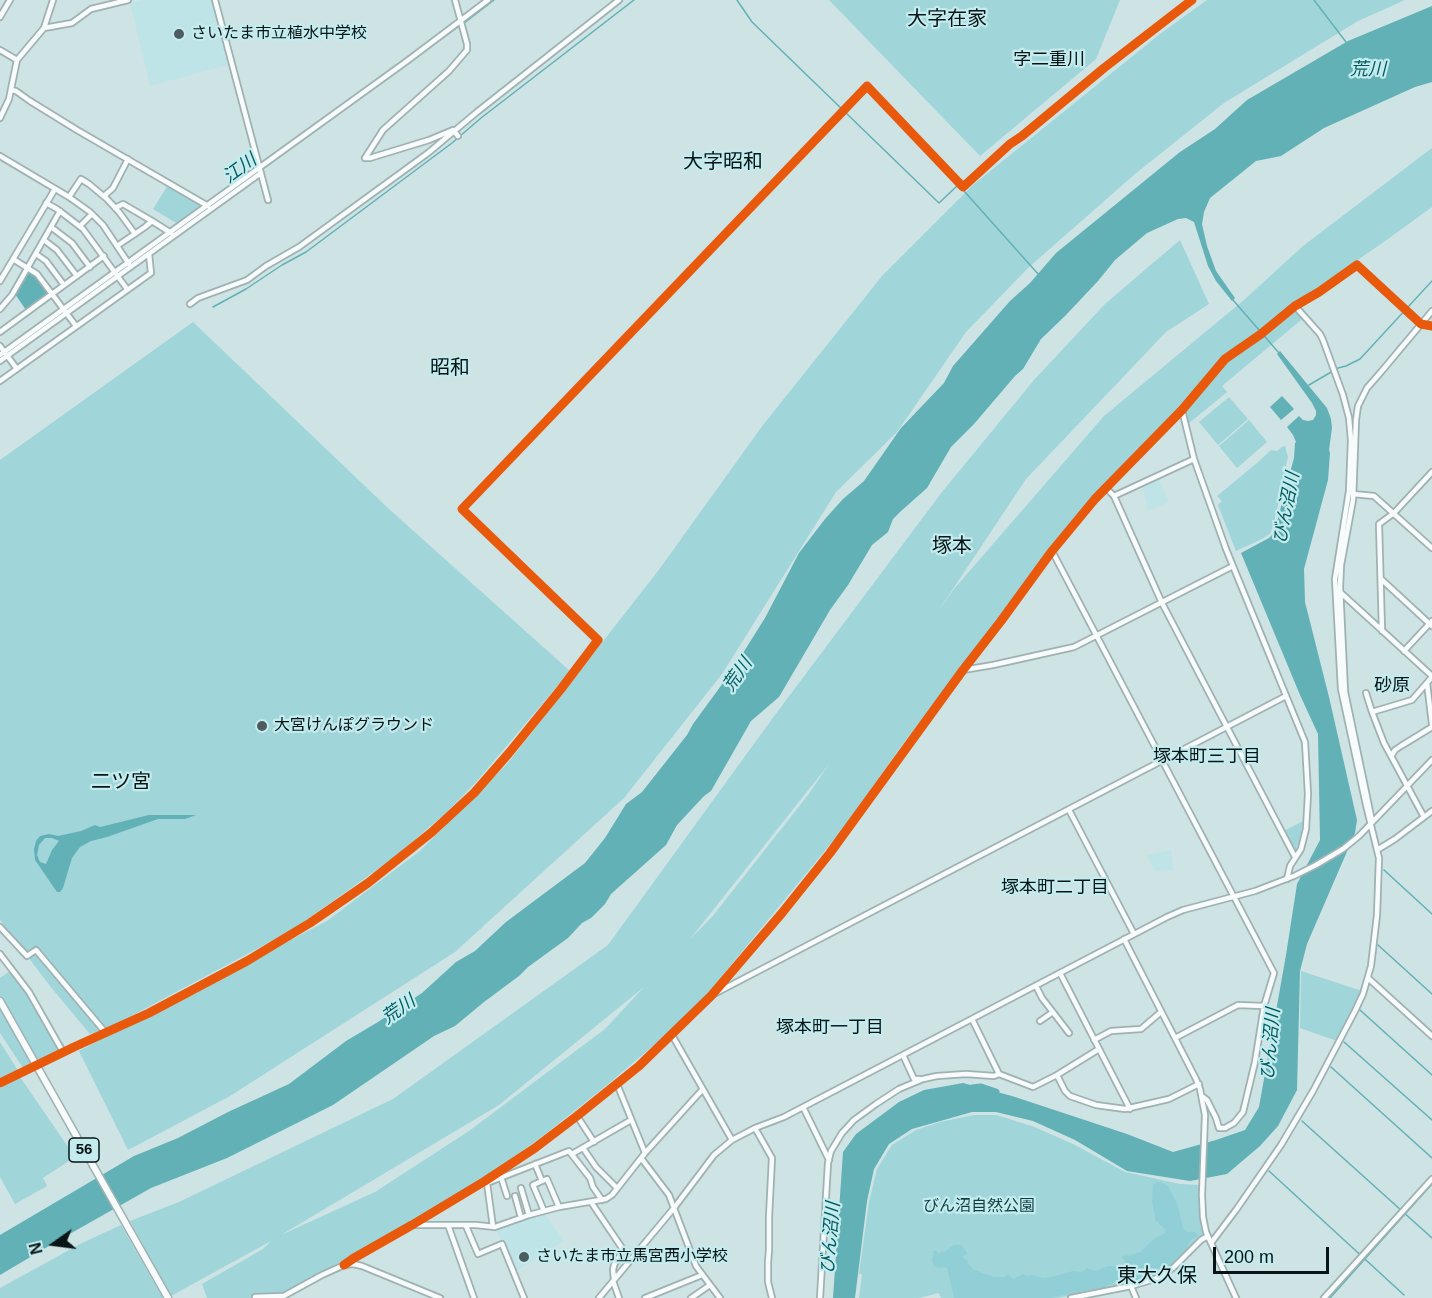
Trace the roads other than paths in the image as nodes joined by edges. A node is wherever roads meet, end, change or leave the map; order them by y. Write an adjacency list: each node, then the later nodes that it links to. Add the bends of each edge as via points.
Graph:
1 (10, 0): 8 (street)
2 (53, 0): 10 (street)
3 (127, 0): 10 (street, via 91,9 72,23)
4 (215, 0): 18 (street)
5 (454, 0): 9 (street)
6 (488, 0): 9 (street)
7 (619, 0): 15 (street, via 477,112)
8 (0, 17)
9 (461, 24): 15 (street, via 467,50 383,130 365,158 453,130); 18 (street)
10 (44, 28): 12 (street)
11 (0, 50): 12 (street)
12 (17, 60): 13 (street)
13 (11, 90): 14 (street); 17 (street)
14 (0, 118)
15 (456, 134): 48 (street, via 299,247 247,279)
16 (0, 156): 19 (street)
17 (128, 159): 20 (street, via 113,188); 24 (street)
18 (260, 171): 22 (street); 24 (street); 32 (street)
19 (55, 189): 21 (street); 23 (street)
20 (104, 196): 21 (street, via 81,179); 25 (street)
21 (69, 197): 27 (street)
22 (268, 200)
23 (46, 203): 26 (street); 38 (street)
24 (208, 206): 32 (street)
25 (115, 208): 28 (street, via 123,204); 31 (street)
26 (60, 212): 29 (street); 30 (street)
27 (92, 214): 29 (street); 34 (street)
28 (152, 221): 31 (street); 32 (street)
29 (80, 226): 37 (street)
30 (51, 227): 33 (street); 40 (street, via 72,243)
31 (135, 234): 34 (street)
32 (172, 234): 36 (street); 39 (street)
33 (44, 240): 35 (street); 43 (street)
34 (117, 246): 39 (street)
35 (36, 254): 41 (street); 45 (street)
36 (149, 254): 39 (street); 46 (street, via 151,273)
37 (104, 256): 40 (street); 42 (street)
38 (13, 259): 41 (street); 44 (street)
39 (130, 264): 42 (street)
40 (90, 267): 43 (street)
41 (28, 268): 47 (street); 50 (street)
42 (116, 274): 46 (street); 51 (street)
43 (77, 276): 45 (street)
44 (0, 281)
45 (64, 285): 47 (street)
46 (127, 289): 54 (street)
47 (52, 294): 51 (street); 56 (street)
48 (190, 304)
49 (1295, 306): 53 (street, via 1357,265); 62 (street, via 1226,359); 94 (street, via 1323,340 1349,418 1349,491 1335,589 1341,694)
50 (0, 309)
51 (65, 311): 54 (street); 58 (street)
52 (1432, 311): 53 (street)
53 (1421, 324): 55 (street); 66 (street, via 1360,401)
54 (76, 326): 60 (street)
55 (1432, 326)
56 (0, 332)
57 (0, 346): 58 (street)
58 (4, 354): 59 (street); 60 (street)
59 (0, 361)
60 (16, 369): 61 (street)
61 (0, 381)
62 (1182, 410): 63 (street); 65 (street)
63 (1194, 459): 67 (street); 71 (street)
64 (1432, 472): 68 (street)
65 (1106, 488): 67 (street); 70 (street)
66 (1353, 494): 68 (street, via 1374,496); 73 (street, via 1341,565)
67 (1114, 496): 74 (street)
68 (1394, 513): 69 (street); 72 (street, via 1379,524)
69 (1432, 548)
70 (1052, 551): 77 (street); 79 (street)
71 (1233, 566): 74 (street); 83 (street)
72 (1381, 579): 75 (street); 76 (street)
73 (1341, 593): 76 (street); 94 (street, via 1345,692)
74 (1162, 603): 77 (street); 86 (street)
75 (1431, 624): 78 (street)
76 (1382, 631): 78 (street)
77 (1097, 637): 79 (street, via 1074,647); 88 (street)
78 (1404, 651): 80 (street)
79 (963, 670): 106 (street, via 798,894)
80 (1432, 676): 81 (street)
81 (1427, 683): 84 (street, via 1412,700); 85 (street)
82 (1366, 693): 84 (street)
83 (1286, 696): 86 (street); 96 (street, via 1305,742 1308,783 1305,837)
84 (1372, 712): 87 (street)
85 (1432, 725): 87 (street)
86 (1227, 726): 88 (street); 96 (street)
87 (1392, 755): 90 (street)
88 (1162, 760): 91 (street); 98 (street)
89 (1432, 760): 90 (street)
90 (1408, 785): 93 (street); 94 (street)
91 (1069, 810): 100 (street); 106 (street)
92 (1432, 811): 93 (street)
93 (1424, 817): 95 (street)
94 (1371, 823): 95 (street); 97 (street, via 1333,855)
95 (1377, 850): 104 (street, via 1378,909)
96 (1295, 857): 97 (street)
97 (1287, 879): 98 (street)
98 (1234, 897): 100 (street, via 1178,912); 108 (street, via 1274,973)
99 (0, 927): 113 (street, via 27,956 36,950)
100 (1134, 934): 101 (street)
101 (1124, 939): 103 (street); 110 (street)
102 (0, 954): 120 (street, via 29,992)
103 (1060, 973): 105 (street); 118 (street)
104 (1368, 978): 116 (street); 163 (street, via 1313,1091 1281,1145)
105 (1036, 986): 109 (street); 111 (street)
106 (711, 996): 115 (street)
107 (0, 1001): 171 (main road, 56)
108 (1264, 1006): 117 (street, via 1239,1005); 128 (street, via 1255,1062 1240,1116 1230,1126 1219,1128)
109 (1053, 1012): 112 (street); 114 (street)
110 (1161, 1012): 117 (street); 118 (street, via 1141,1029 1111,1031)
111 (972, 1019): 121 (street); 122 (street)
112 (1041, 1020)
113 (105, 1032)
114 (1069, 1033)
115 (672, 1035): 125 (street); 127 (street)
116 (1432, 1036)
117 (1175, 1038): 126 (street)
118 (1094, 1040): 119 (street)
119 (1099, 1049): 123 (street); 130 (street)
120 (63, 1052)
121 (903, 1055): 124 (street, via 914,1079); 129 (street)
122 (999, 1074): 123 (street, via 1033,1087); 124 (street)
123 (1057, 1075): 130 (street, via 1070,1096 1096,1105)
124 (923, 1079): 140 (street, via 899,1089 854,1120 835,1143)
125 (617, 1084): 131 (street); 132 (street)
126 (1199, 1084): 128 (street); 130 (street, via 1169,1099)
127 (702, 1090): 134 (street); 137 (street)
128 (1203, 1097): 162 (street, via 1202,1214)
129 (803, 1107): 133 (street); 140 (street)
130 (1130, 1109)
131 (578, 1116): 135 (street); 142 (street)
132 (631, 1120): 135 (street); 137 (street)
133 (755, 1128): 134 (street); 182 (street, via 772,1158 768,1262)
134 (732, 1140): 154 (street, via 714,1155)
135 (594, 1142): 136 (street)
136 (583, 1148): 138 (street); 147 (street)
137 (645, 1153): 139 (street)
138 (572, 1154): 141 (street, via 569,1150); 151 (street)
139 (641, 1158): 147 (street); 154 (street)
140 (829, 1161): 183 (street)
141 (535, 1164): 143 (street); 145 (street)
142 (499, 1172): 143 (street); 146 (street)
143 (501, 1178): 146 (street); 149 (street)
144 (1432, 1179): 187 (street)
145 (542, 1181): 153 (street, via 548,1179); 155 (street, via 533,1185)
146 (486, 1182): 158 (street); 161 (street)
147 (616, 1187): 151 (street, via 612,1195)
148 (521, 1188): 156 (street)
149 (507, 1196)
150 (515, 1196): 157 (street)
151 (602, 1200): 152 (street)
152 (591, 1202): 153 (street); 166 (street, via 622,1248 614,1265)
153 (559, 1207): 155 (street)
154 (674, 1208): 165 (street); 166 (street)
155 (544, 1211): 156 (street)
156 (529, 1215): 157 (street)
157 (521, 1218): 161 (street)
158 (412, 1225): 159 (street); 164 (street)
159 (448, 1225): 160 (street); 175 (street)
160 (466, 1226): 161 (street); 176 (street, via 478,1254 502,1244)
161 (493, 1227)
162 (1208, 1236): 163 (street); 168 (street, via 1168,1272)
163 (1211, 1243): 186 (street)
164 (344, 1265): 169 (street, via 362,1266); 172 (street)
165 (702, 1275): 167 (street); 179 (street)
166 (614, 1280): 177 (street); 178 (street)
167 (710, 1285): 180 (street); 181 (street)
168 (1131, 1286): 184 (street); 185 (street)
169 (422, 1291): 173 (street); 174 (street)
170 (255, 1297): 172 (street)
171 (168, 1298)
172 (282, 1298)
173 (421, 1298)
174 (440, 1298)
175 (474, 1298)
176 (524, 1298)
177 (599, 1298)
178 (619, 1298)
179 (645, 1298)
180 (691, 1298)
181 (720, 1298)
182 (772, 1298)
183 (820, 1298)
184 (1071, 1298)
185 (1136, 1298)
186 (1236, 1298)
187 (1324, 1298)

